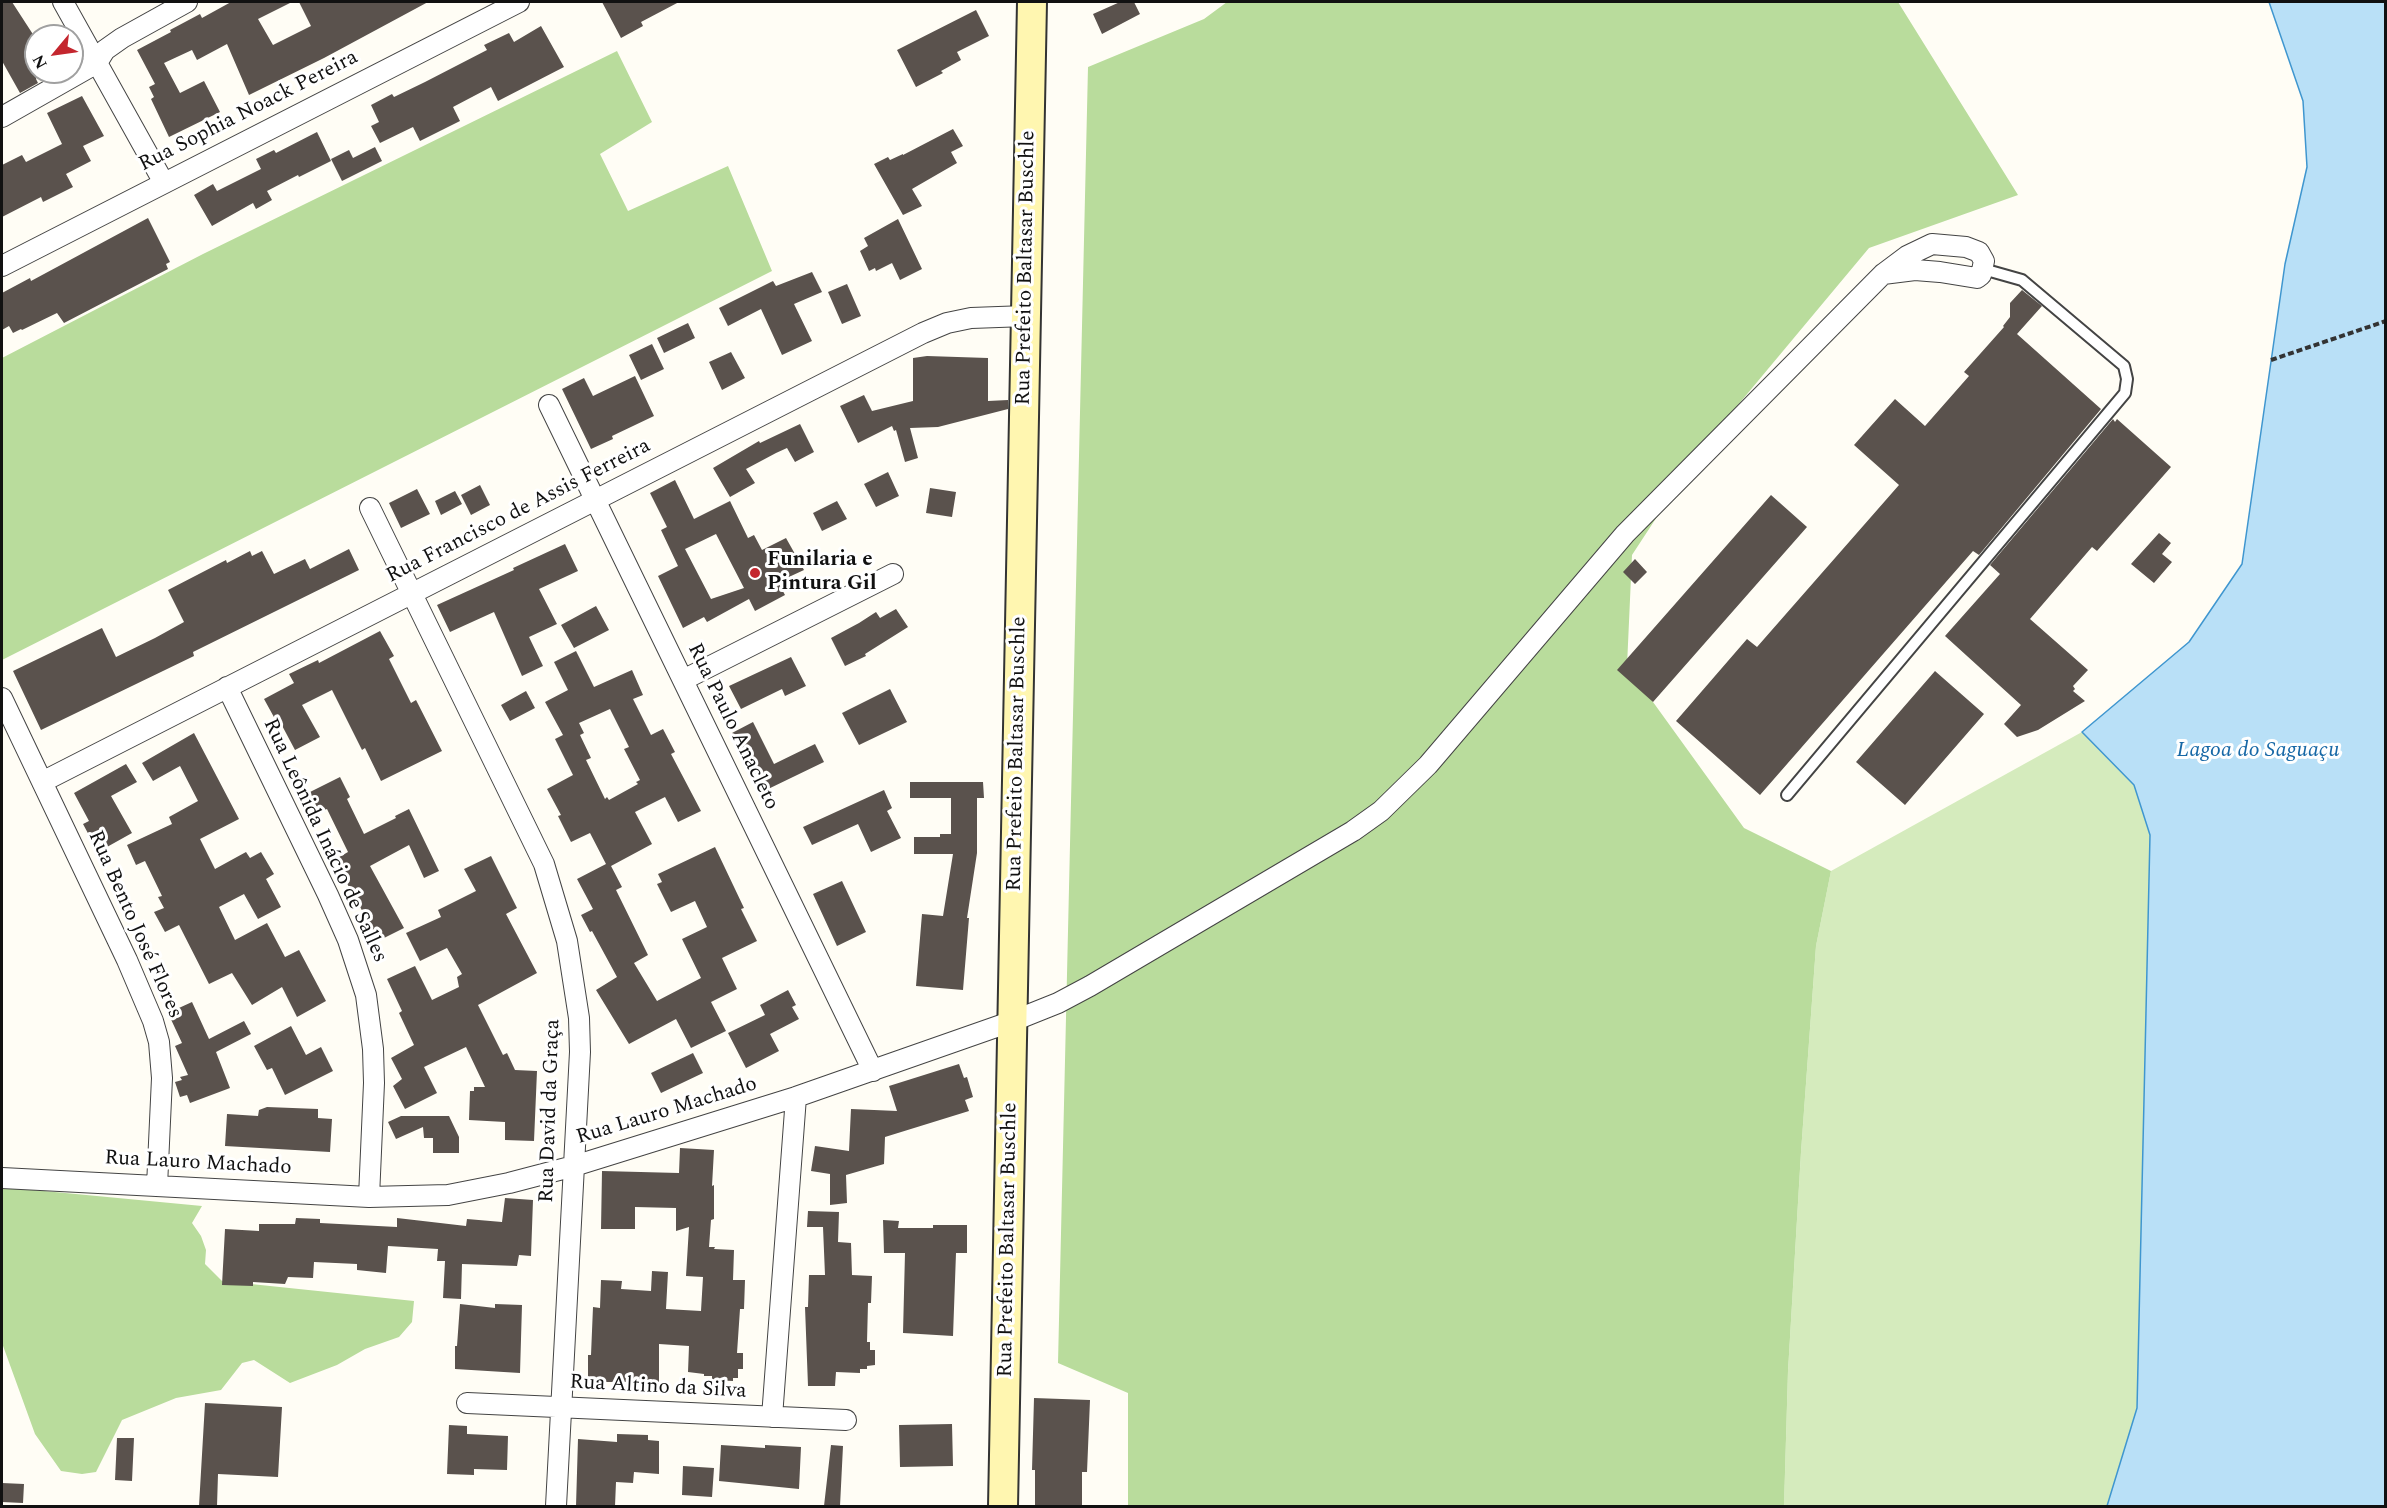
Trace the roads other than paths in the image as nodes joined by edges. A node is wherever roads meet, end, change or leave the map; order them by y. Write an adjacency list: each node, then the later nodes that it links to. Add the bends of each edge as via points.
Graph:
1 (63, 2): 5 (street)
2 (186, 2): 5 (street, via 122,38 105,50)
3 (519, 2): 7 (street, Rua Sophia Noack Pereira)
4 (1032, 2): 13 (main road, Rua Prefeito Baltasar Buschle)
5 (97, 63): 6 (street); 7 (street)
6 (2, 117)
7 (164, 183): 9 (street, Rua Sophia Noack Pereira)
8 (1951, 246): 10 (street, Rua Lauro Machado, via 1979,252); 11 (street); 12 (street, Rua Lauro Machado, via 1932,244)
9 (2, 266)
10 (1983, 269): 11 (street, via 1977,278); 23 (lane, via 2022,280 2124,366 2126,393)
11 (1945, 273): 12 (street, via 1915,270)
12 (1883, 274): 24 (street, Rua Lauro Machado, via 1625,534 1428,765 1381,811 1090,986)
13 (1026, 316): 15 (street, Rua Francisco de Assis Ferreira, via 946,323); 24 (main road, Rua Prefeito Baltasar Buschle)
14 (549, 405): 15 (street, Rua Paulo Anacleto)
15 (595, 500): 18 (street, Rua Francisco de Assis Ferreira); 19 (street, Rua Paulo Anacleto)
16 (370, 508): 18 (street, Rua David da Graça)
17 (893, 574): 19 (street)
18 (411, 593): 20 (street, Rua Francisco de Assis Ferreira); 27 (street, Rua David da Graça, via 523,818 558,904 579,1018)
19 (683, 680): 25 (street, Rua Paulo Anacleto)
20 (227, 687): 22 (street, Rua Francisco de Assis Ferreira); 30 (street, Rua Leônida Inácio de Salles, via 328,895 363,985 374,1049)
21 (2, 698): 22 (street, Rua Bento José Flores)
22 (42, 782): 29 (street, Rua Bento José Flores, via 140,987 159,1042 162,1078)
23 (1787, 795)
24 (1013, 1021): 25 (street, Rua Lauro Machado); 36 (main road, Rua Prefeito Baltasar Buschle)
25 (873, 1071): 26 (street, Rua Lauro Machado)
26 (796, 1097): 27 (street, Rua Lauro Machado); 33 (street)
27 (574, 1166): 30 (street, Rua Lauro Machado, via 448,1195); 32 (street, Rua David da Graça)
28 (2, 1178): 29 (street, Rua Lauro Machado)
29 (156, 1186): 30 (street, Rua Lauro Machado)
30 (369, 1197)
31 (467, 1403): 32 (street, Rua Altino da Silva)
32 (561, 1407): 33 (street, Rua Altino da Silva); 35 (street, Rua David da Graça)
33 (772, 1417): 34 (street, Rua Altino da Silva)
34 (846, 1420)
35 (556, 1506)
36 (1004, 1506)

